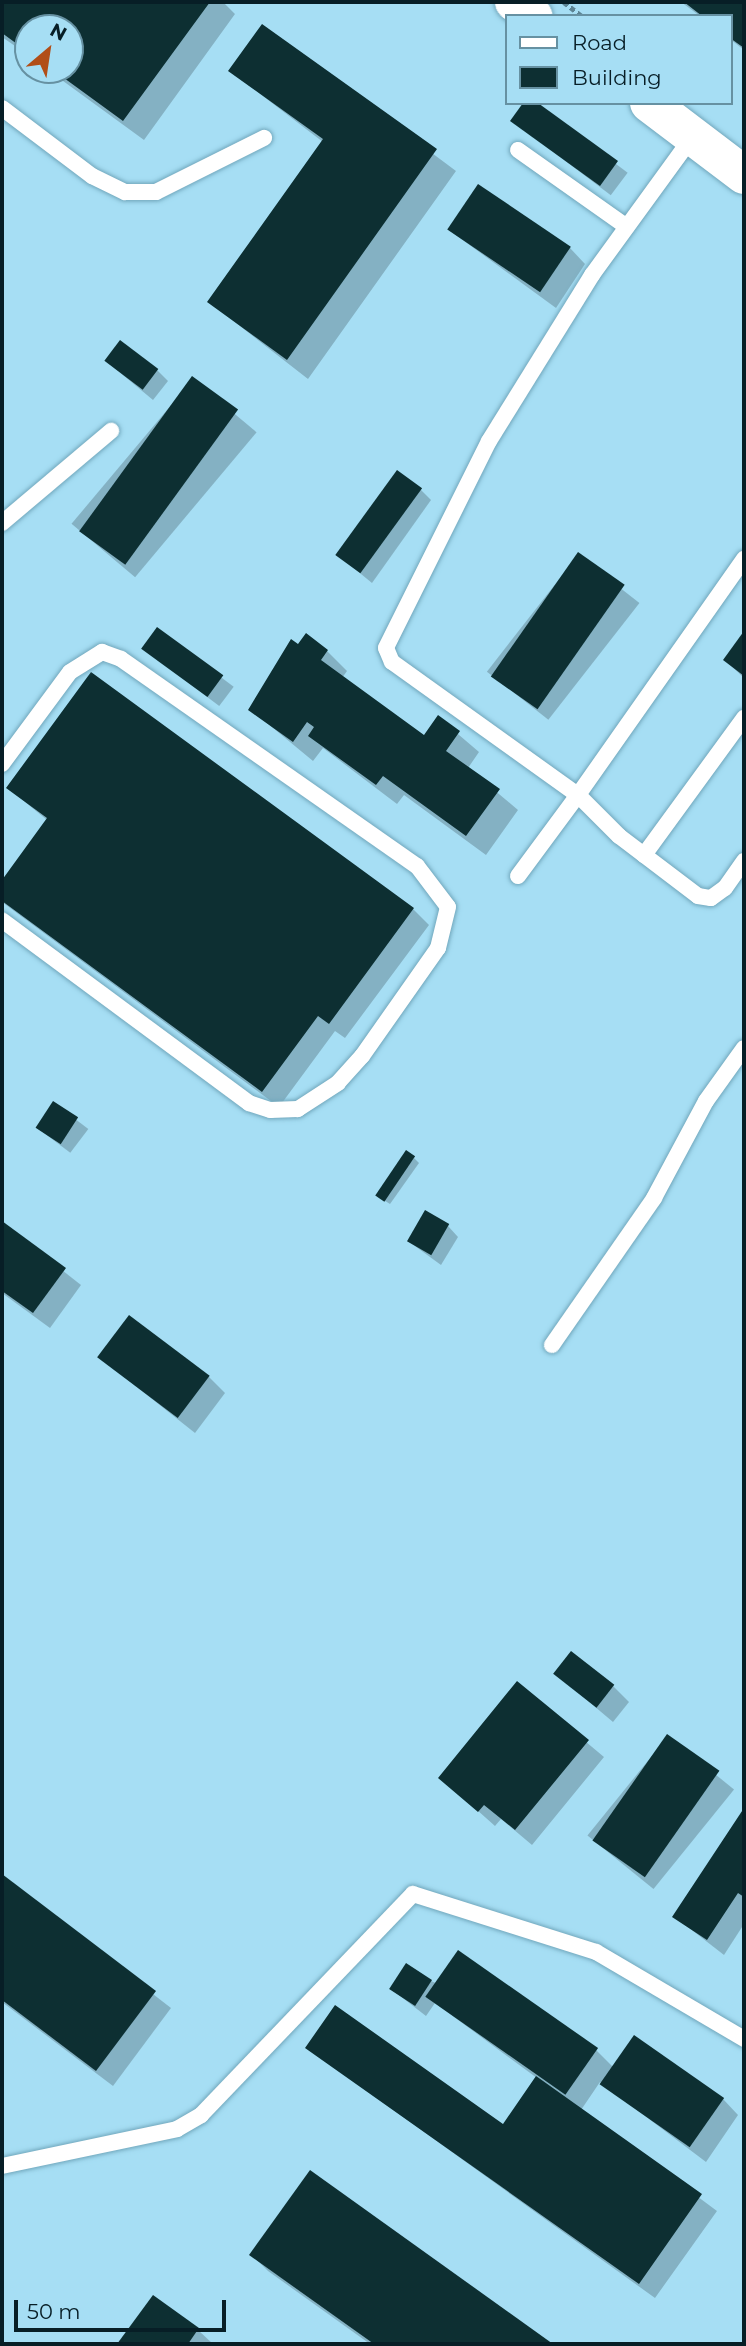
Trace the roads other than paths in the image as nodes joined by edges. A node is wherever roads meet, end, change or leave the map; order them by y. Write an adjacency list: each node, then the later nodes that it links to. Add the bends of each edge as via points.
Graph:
1 (514, 2): 2 (street)
2 (530, 14)
3 (652, 105): 5 (street)
4 (2, 108): 6 (lane, via 92,176 125,192 156,192)
5 (693, 136): 8 (street); 9 (lane)
6 (264, 138)
7 (518, 150): 9 (lane)
8 (744, 175)
9 (627, 227): 15 (lane, via 489,441 386,648 392,662)
10 (111, 431): 11 (lane)
11 (2, 523)
12 (744, 559): 15 (lane)
13 (744, 718): 16 (lane)
14 (2, 764): 19 (lane, via 69,672 102,652 121,659 417,866 448,907 438,948 362,1056 338,1083 298,1109 270,1110 249,1103)
15 (578, 794): 16 (lane); 18 (lane)
16 (644, 855): 17 (lane, via 698,896 711,898)
17 (744, 861)
18 (518, 876)
19 (2, 920)
20 (744, 1048): 21 (lane, via 706,1101 654,1198)
21 (552, 1345)
22 (744, 2039): 23 (lane, via 596,1952 413,1894 201,2115 177,2129)
23 (2, 2166)

